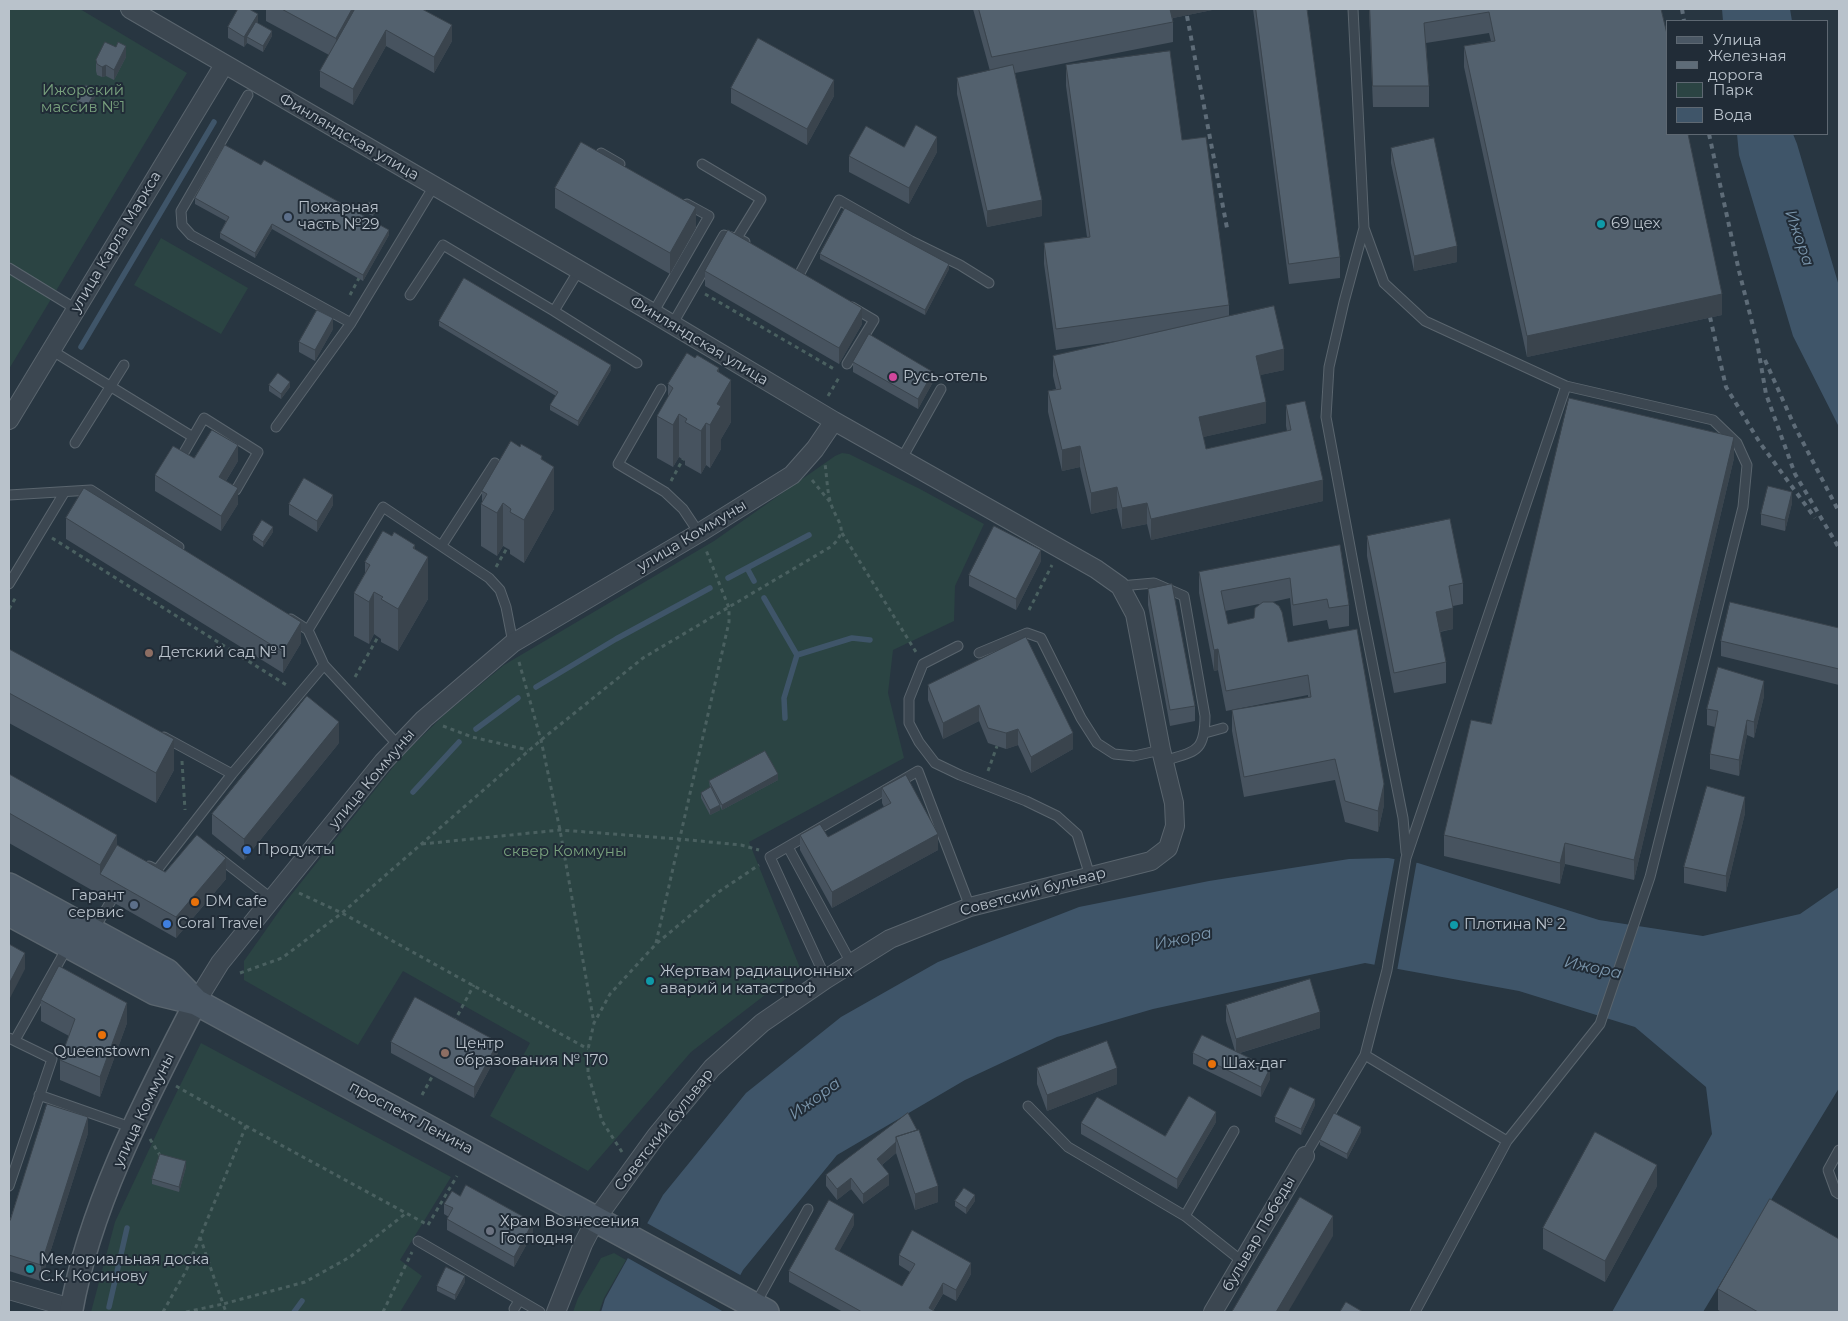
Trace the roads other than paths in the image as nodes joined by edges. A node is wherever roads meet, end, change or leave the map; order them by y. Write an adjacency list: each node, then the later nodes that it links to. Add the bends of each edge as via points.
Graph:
1 (130, 9): 3 (street, Финляндская улица)
2 (1354, 9): 10 (lane)
3 (224, 65): 8 (street, Финляндская улица); 19 (street, улица Карла Маркса)
4 (248, 94): 22 (lane, via 181,211 182,225 191,235)
5 (601, 153): 7 (lane)
6 (702, 164): 11 (lane, via 761,199)
7 (626, 167)
8 (434, 186): 14 (street, Финляндская улица); 22 (lane)
9 (676, 197): 21 (lane, via 709,216)
10 (1364, 228): 29 (lane, via 1384,283 1425,321); 64 (lane, via 1329,367 1326,417 1403,818)
11 (737, 238): 12 (lane); 23 (lane, via 724,235)
12 (753, 247)
13 (9, 268): 19 (lane)
14 (579, 270): 20 (lane); 21 (street, Финляндская улица)
15 (807, 280): 16 (lane, via 795,273 839,200)
16 (989, 284)
17 (410, 295): 20 (lane, via 443,245)
18 (841, 300): 26 (lane, via 874,320)
19 (76, 309): 24 (street, улица Карла Маркса)
20 (554, 312): 25 (lane)
21 (653, 313): 23 (street, Финляндская улица)
22 (351, 322): 34 (lane)
23 (672, 325): 33 (street, Финляндская улица)
24 (51, 350): 28 (lane); 32 (street, улица Карла Маркса)
25 (636, 363)
26 (847, 364)
27 (124, 365): 28 (lane)
28 (111, 386): 35 (lane); 36 (lane)
29 (1566, 386): 64 (lane); 83 (lane, via 1713,420 1737,443 1747,465 1743,507 1650,877 1600,1024)
30 (662, 389): 43 (lane, via 618,464 665,492 683,509)
31 (941, 389): 38 (lane)
32 (9, 420)
33 (834, 421): 38 (street, Финляндская улица); 43 (street, улица Коммуны, via 816,449 792,475)
34 (276, 426)
35 (194, 437): 37 (lane); 40 (lane, via 204,418 258,452)
36 (75, 443)
37 (182, 456)
38 (901, 460): 47 (street, Финляндская улица, via 1061,549)
39 (495, 464): 44 (lane)
40 (236, 490)
41 (64, 493): 42 (lane); 45 (lane, via 91,490); 46 (lane)
42 (9, 495)
43 (699, 533): 50 (street, улица Коммуны)
44 (442, 546): 49 (lane, via 383,507); 50 (lane, via 489,578 500,590)
45 (191, 555)
46 (9, 584)
47 (1120, 586): 56 (lane, via 1154,582 1184,596 1205,716); 58 (street, Финляндская улица, via 1135,614)
48 (283, 614): 49 (lane)
49 (308, 630): 53 (lane)
50 (513, 643): 57 (street, улица Коммуны)
51 (958, 646): 66 (lane, via 923,664 909,699 909,722 919,742 935,762 1057,816 1077,834)
52 (980, 653): 58 (lane, via 1027,633 1041,638 1097,743 1114,754)
53 (324, 665): 57 (lane); 59 (lane)
54 (1223, 728): 56 (lane)
55 (155, 732): 59 (lane)
56 (1205, 733): 58 (lane, via 1200,746 1192,752)
57 (398, 745): 68 (street, улица Коммуны)
58 (1163, 756): 66 (street, Советский бульвар, via 1174,803 1175,826 1168,848 1152,861)
59 (232, 774): 60 (lane)
60 (187, 833): 61 (lane); 65 (lane, via 157,870)
61 (195, 839)
62 (788, 847): 70 (lane, via 918,771); 74 (lane); 75 (lane, via 770,857)
63 (211, 851): 68 (lane)
64 (1406, 858): 78 (lane, via 1387,970)
65 (142, 862)
66 (1090, 876): 70 (street, Советский бульвар)
67 (9, 886): 72 (main road, проспект Ленина)
68 (278, 892): 76 (street, улица Коммуны, via 220,963)
69 (110, 901): 72 (lane)
70 (970, 907): 74 (street, Советский бульвар, via 890,939)
71 (9, 913): 73 (main road, проспект Ленина)
72 (93, 931): 76 (main road, проспект Ленина, via 168,972)
73 (68, 945): 76 (main road, проспект Ленина, via 156,992); 77 (lane)
74 (851, 963): 75 (street, Советский бульвар)
75 (826, 978): 90 (street, Советский бульвар, via 762,1023 712,1068 656,1136)
76 (196, 1002): 81 (street, улица Коммуны, via 158,1076); 90 (main road, проспект Ленина)
77 (12, 1039): 79 (lane, via 52,1059)
78 (1365, 1055): 83 (lane); 85 (lane)
79 (40, 1095): 81 (lane); 86 (lane)
80 (1028, 1106): 89 (lane, via 1068,1147)
81 (140, 1131): 96 (street, улица Коммуны, via 96,1216)
82 (1234, 1131): 89 (lane)
83 (1507, 1141): 101 (lane)
84 (1839, 1150): 87 (lane, via 1828,1170)
85 (1305, 1156): 92 (street, бульвар Победы)
86 (9, 1186)
87 (1839, 1194)
88 (808, 1209): 95 (lane)
89 (1185, 1216): 92 (lane)
90 (596, 1219): 95 (main road, проспект Ленина); 99 (street, Советский бульвар)
91 (418, 1241): 94 (lane)
92 (1242, 1262): 100 (street, бульвар Победы)
93 (9, 1290): 96 (street)
94 (519, 1300): 97 (lane); 98 (lane)
95 (755, 1306)
96 (71, 1310)
97 (514, 1310)
98 (540, 1312)
99 (556, 1312)
100 (1213, 1312)
101 (1415, 1312)

